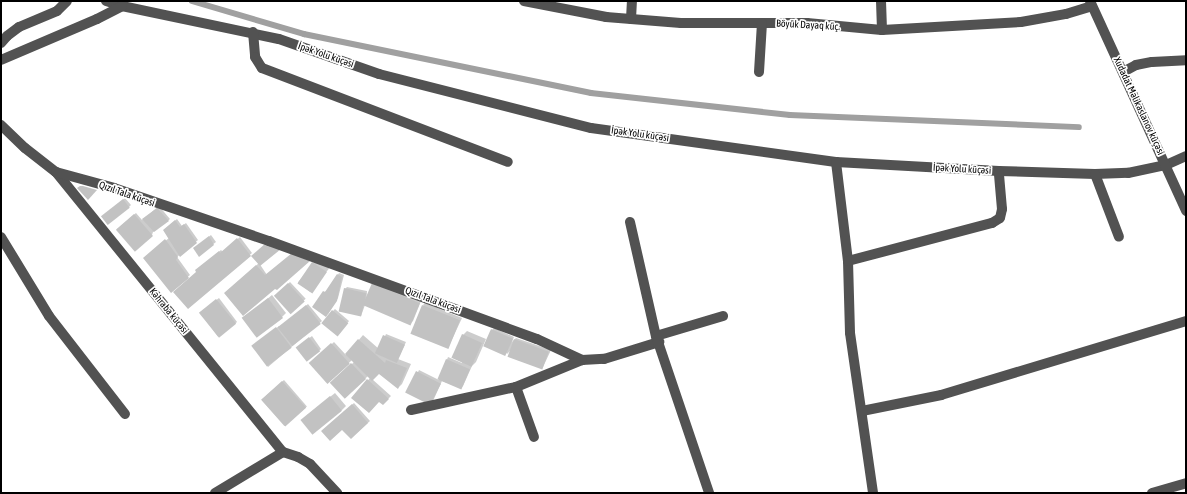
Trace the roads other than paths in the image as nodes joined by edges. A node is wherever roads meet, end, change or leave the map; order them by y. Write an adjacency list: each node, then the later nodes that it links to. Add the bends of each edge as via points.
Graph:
1 (67, 1): 12 (street, via 57,11 19,27)
2 (106, 1): 7 (street, İpək Yolu küçəsi)
3 (524, 1): 8 (street, Böyük Dayaq küç., via 575,13)
4 (632, 1): 8 (street)
5 (881, 1): 10 (street)
6 (1091, 3): 10 (street, Böyük Dayaq küç., via 1066,14 1020,22); 16 (street, Xudadat Məlikaslanov küçəsi)
7 (122, 6): 11 (street, İpək Yolu küçəsi); 13 (street)
8 (631, 19): 9 (street, Böyük Dayaq küç., via 681,23)
9 (762, 23): 10 (street, Böyük Dayaq küç., via 807,23); 15 (street)
10 (882, 30)
11 (253, 32): 19 (street, via 255,56 262,68); 20 (street, İpək Yolu küçəsi, via 379,74 591,128)
12 (1, 43)
13 (1, 60)
14 (1186, 60): 16 (street, via 1136,65)
15 (759, 72)
16 (1124, 72): 21 (street, Xudadat Məlikaslanov küçəsi)
17 (1, 125): 23 (street, Kəhraba küçəsi)
18 (1186, 156): 21 (street, İpək Yolu küçəsi)
19 (508, 162)
20 (836, 162): 22 (street, İpək Yolu küçəsi); 29 (street)
21 (1166, 165): 24 (street, İpək Yolu küçəsi, via 1128,173); 25 (street, Xudadat Məlikaslanov küçəsi)
22 (999, 171): 24 (street, İpək Yolu küçəsi); 29 (street, via 1002,209 1000,218 992,223)
23 (56, 172): 33 (street, Qızıl Tala küçəsi, via 114,188 269,241 530,336); 39 (street, Kəhraba küçəsi)
24 (1095, 174): 28 (street)
25 (1186, 211)
26 (630, 222): 32 (street)
27 (1, 237): 37 (street, via 49,316)
28 (1119, 237)
29 (848, 261): 36 (street, via 850,333)
30 (723, 316): 32 (street, Qızıl Tala küçəsi)
31 (1186, 321): 36 (street, via 941,395)
32 (658, 339): 33 (street, Qızıl Tala küçəsi, via 604,359); 43 (street)
33 (582, 360): 34 (street)
34 (516, 387): 35 (street); 38 (street)
35 (411, 410)
36 (862, 412): 44 (street)
37 (125, 414)
38 (534, 437)
39 (284, 452): 41 (street); 42 (street, Kəhraba küçəsi, via 310,464)
40 (1186, 483): 45 (street)
41 (216, 493)
42 (337, 493)
43 (709, 493)
44 (874, 493)
45 (1152, 493)

